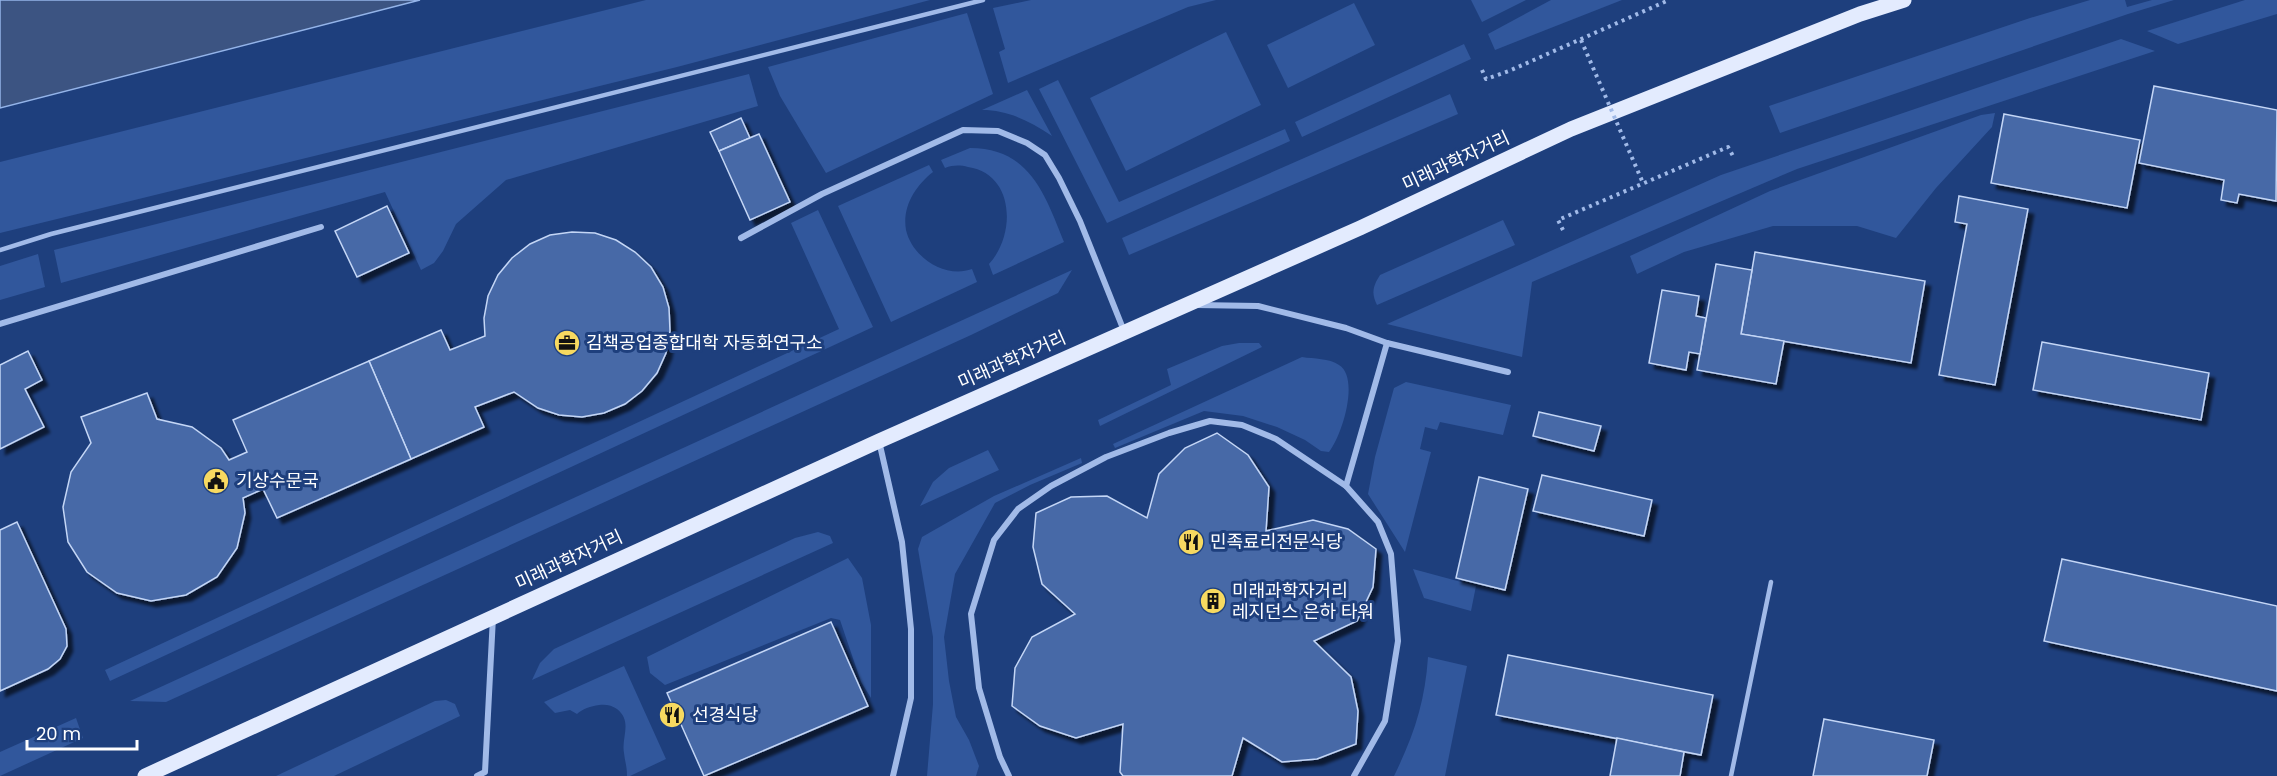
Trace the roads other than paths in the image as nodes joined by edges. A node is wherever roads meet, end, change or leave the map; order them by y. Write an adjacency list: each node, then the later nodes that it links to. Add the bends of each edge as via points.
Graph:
1 (983, 0): 5 (lane)
2 (1904, 0): 6 (main road, 미래과학자거리, via 1570,129 1360,228)
3 (321, 227): 7 (street)
4 (741, 238): 8 (street, via 822,194 963,130 998,131 1027,142 1045,155 1080,221)
5 (0, 250)
6 (1183, 305): 8 (main road, 미래과학자거리); 9 (street, via 1258,306 1346,328)
7 (0, 324)
8 (1125, 332): 11 (main road, 미래과학자거리)
9 (1387, 343): 10 (street); 12 (street)
10 (1508, 372)
11 (879, 441): 14 (main road, 미래과학자거리); 17 (street, via 902,542 911,629 911,698)
12 (1346, 486): 18 (street, via 1276,439 1242,425 1210,421 1106,457 1051,486 1018,509 994,540 971,614 979,688); 19 (street, via 1378,522 1391,554 1398,641 1384,722)
13 (1771, 582): 20 (lane)
14 (493, 617): 15 (main road, 미래과학자거리); 16 (street, via 485,772)
15 (145, 776)
16 (477, 776)
17 (893, 776)
18 (1009, 776)
19 (1354, 776)
20 (1731, 776)

